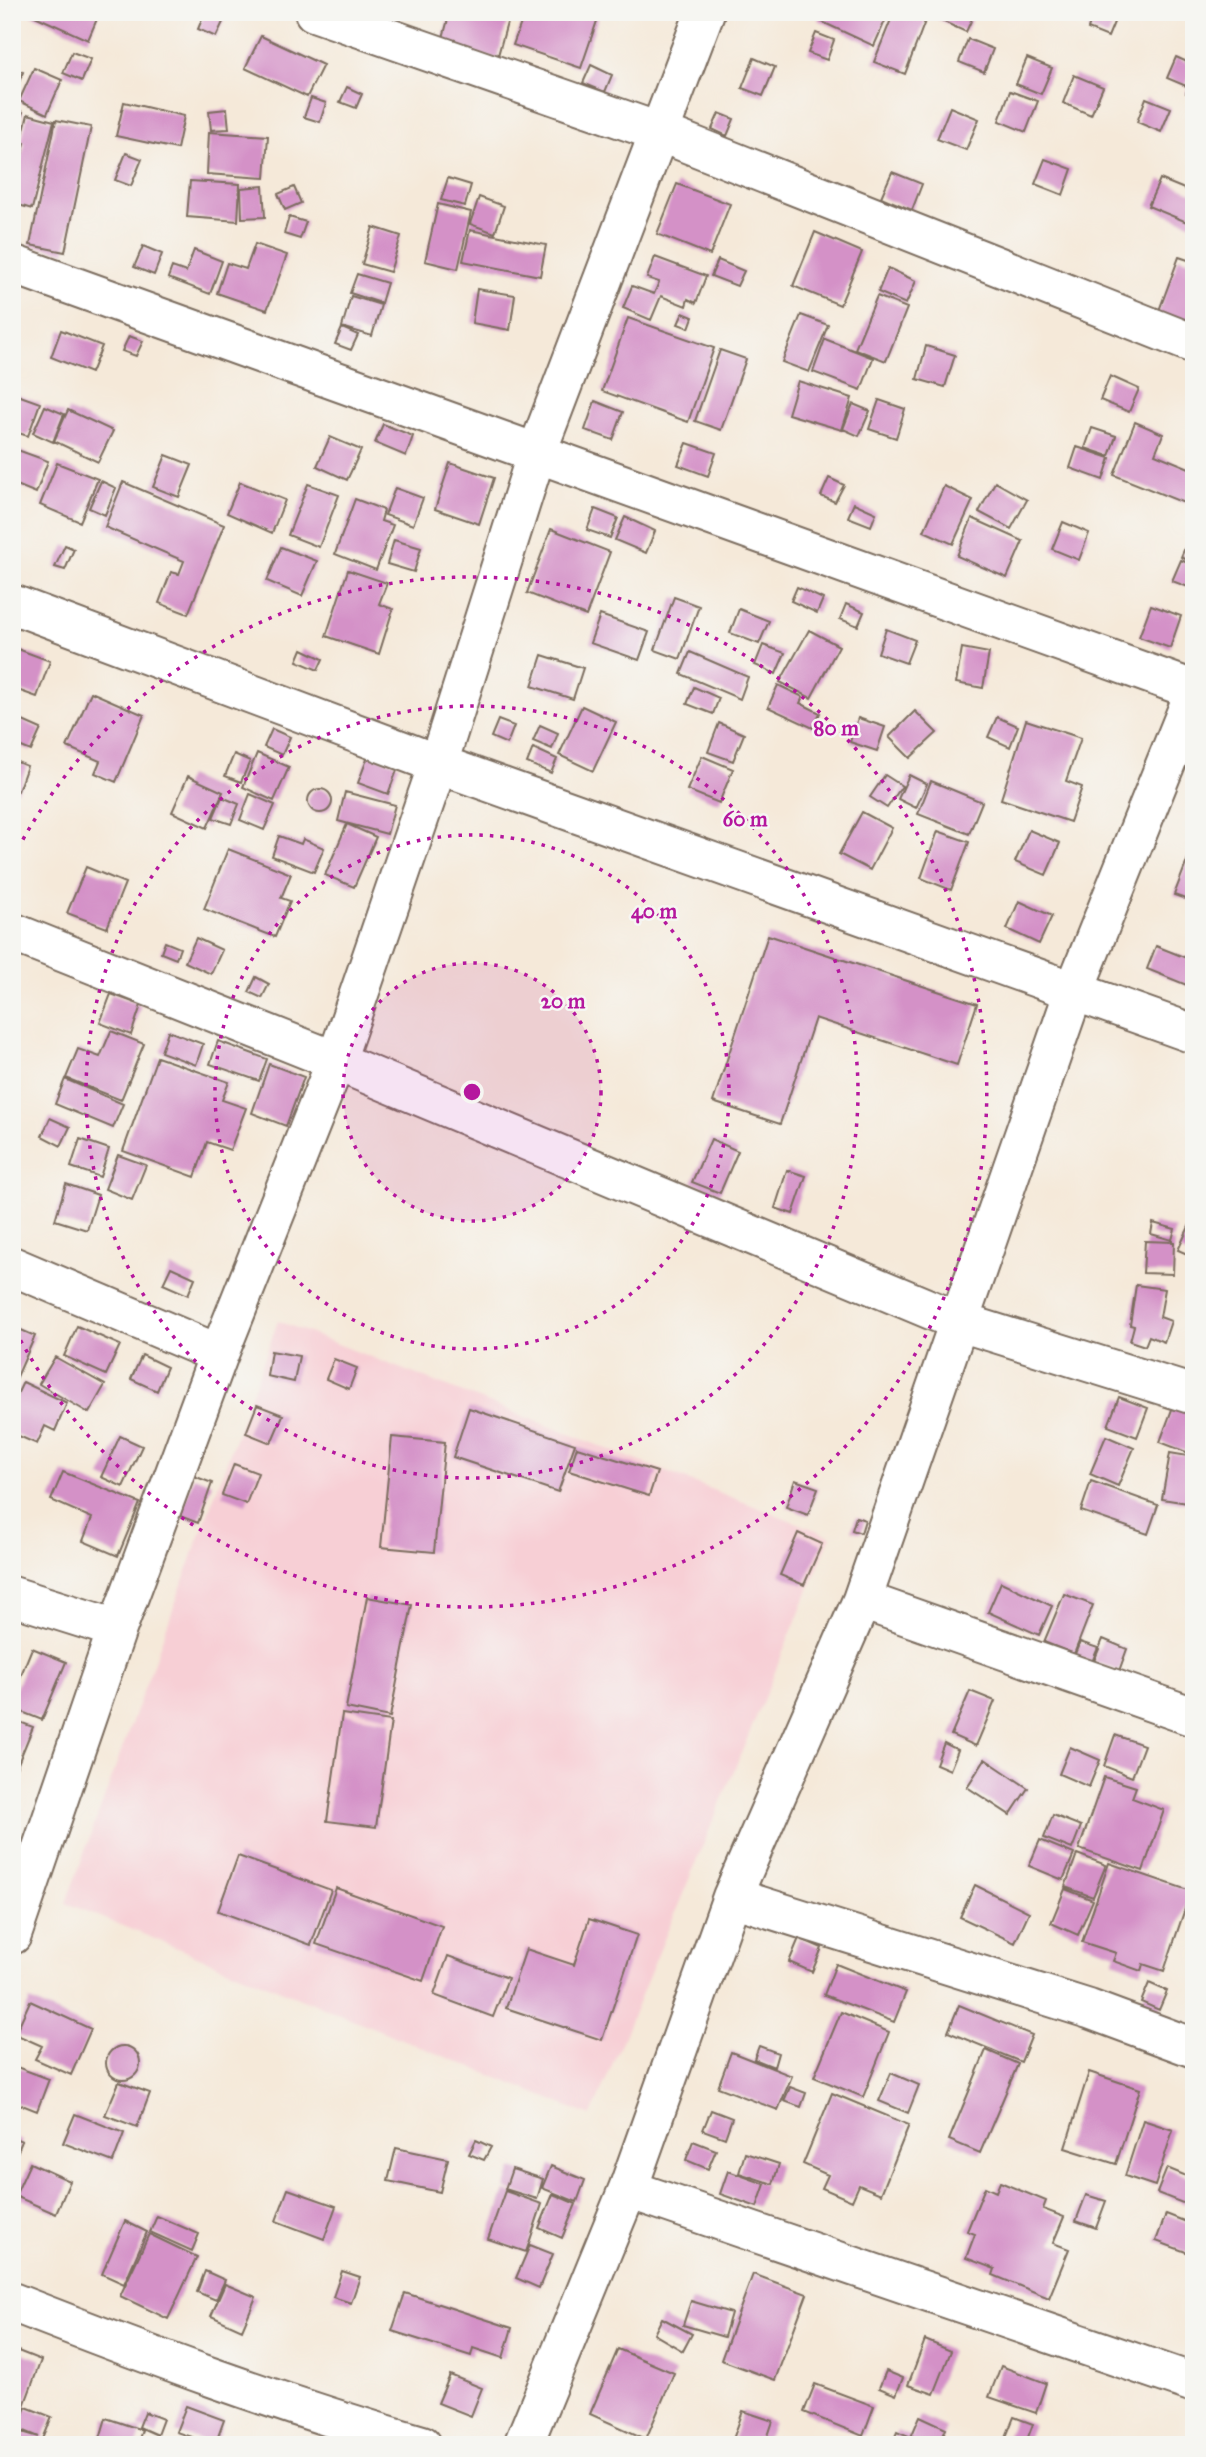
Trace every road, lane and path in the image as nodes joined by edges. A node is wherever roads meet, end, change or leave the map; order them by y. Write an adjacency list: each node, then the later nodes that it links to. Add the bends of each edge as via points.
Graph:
1 (314, 12): 3 (street)
2 (705, 12): 3 (street)
3 (659, 132): 5 (street); 6 (street)
4 (12, 264): 6 (street)
5 (1194, 344)
6 (537, 452): 8 (street); 9 (street)
7 (12, 604): 9 (street)
8 (1194, 691): 11 (street)
9 (439, 764): 11 (street); 13 (street)
10 (12, 932): 13 (street)
11 (1074, 991): 12 (street); 15 (street)
12 (1194, 1034)
13 (336, 1061): 15 (street); 16 (street)
14 (12, 1266): 16 (street)
15 (960, 1322): 17 (street); 19 (street)
16 (219, 1354): 20 (street)
17 (1194, 1395)
18 (12, 1596): 20 (street)
19 (862, 1600): 21 (street); 22 (street)
20 (117, 1629): 23 (street)
21 (1194, 1717)
22 (732, 1897): 24 (street); 25 (street)
23 (13, 1928)
24 (1194, 2048)
25 (628, 2189): 27 (street); 29 (street)
26 (12, 2302): 28 (street, via 176,2366)
27 (1194, 2384)
28 (422, 2445)
29 (523, 2445)

